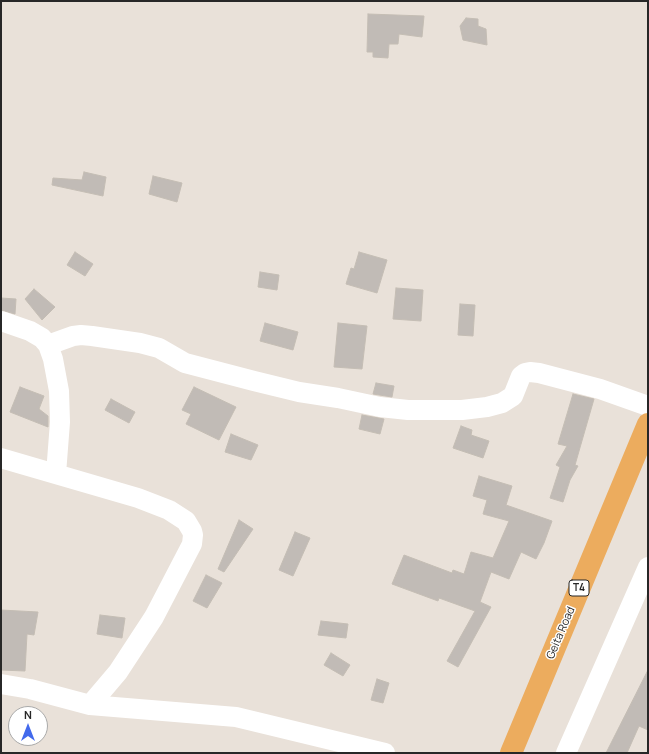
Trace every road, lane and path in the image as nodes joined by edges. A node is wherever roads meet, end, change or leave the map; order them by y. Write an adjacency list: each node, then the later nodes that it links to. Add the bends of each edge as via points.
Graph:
1 (1, 321): 2 (street, via 30,331)
2 (48, 345): 3 (street, via 81,335 140,343 159,348 185,363 254,381 299,392 408,410 462,410 502,403 512,396 521,376 530,372 600,389); 6 (street, via 58,391 60,422)
3 (648, 406)
4 (648, 424): 11 (highway, Geita Road / T4)
5 (1, 458): 6 (street)
6 (56, 474): 9 (street, via 138,498 169,510 186,521 193,535 189,551 154,617 118,672)
7 (648, 567): 12 (street)
8 (1, 684): 9 (street)
9 (90, 705): 10 (street, via 236,717)
10 (386, 753)
11 (511, 753)
12 (566, 753)

